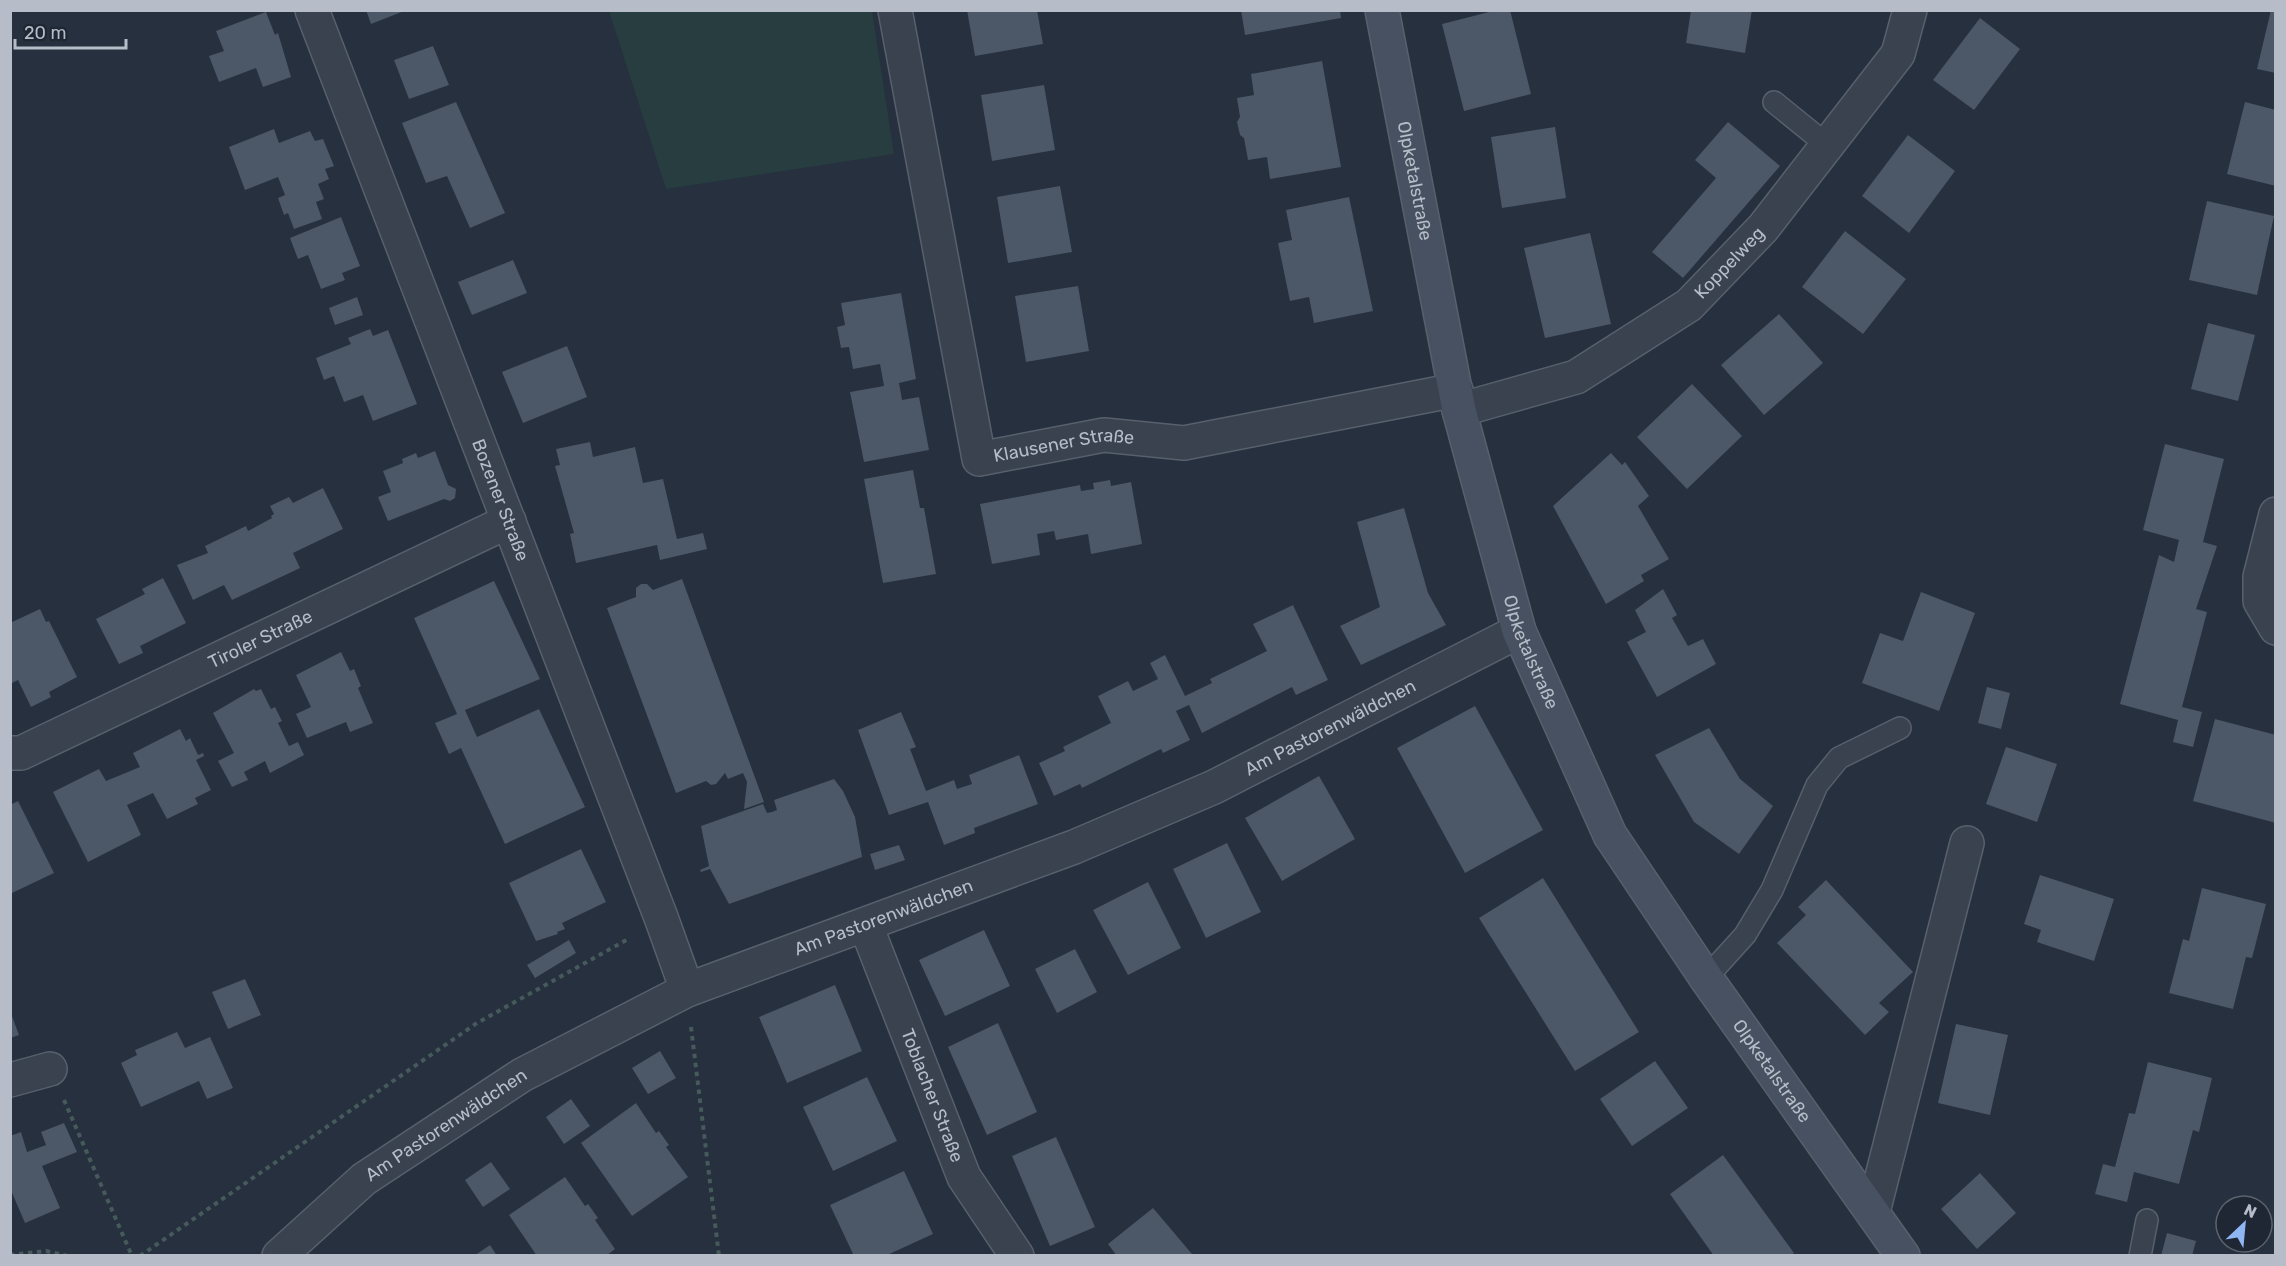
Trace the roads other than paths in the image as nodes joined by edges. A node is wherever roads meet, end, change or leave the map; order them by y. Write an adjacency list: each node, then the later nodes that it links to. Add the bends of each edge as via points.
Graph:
1 (312, 10): 9 (street, Bozener Straße)
2 (895, 10): 7 (street, Klausener Straße, via 979,459 1104,435 1184,443)
3 (1382, 10): 7 (street, Olpketalstraße)
4 (1910, 10): 6 (street, Koppelweg, via 1898,54)
5 (1774, 102): 6 (lane)
6 (1827, 145): 7 (street, Koppelweg, via 1762,228 1689,305 1576,377)
7 (1458, 400): 11 (street, Olpketalstraße)
8 (2276, 514): 10 (street, via 2260,577 2260,601)
9 (509, 521): 13 (street, Tiroler Straße, via 21,753); 17 (street, Bozener Straße)
10 (2276, 628)
11 (1519, 631): 15 (street, Am Pastorenwäldchen, via 1214,787 1074,847); 16 (street, Olpketalstraße, via 1610,835)
12 (1900, 728): 16 (lane, via 1839,758 1817,785 1772,890 1745,935)
13 (10, 753)
14 (1967, 843): 20 (street)
15 (866, 926): 17 (street, Am Pastorenwäldchen); 23 (street, Toblacher Straße, via 964,1177)
16 (1706, 978): 20 (street, Olpketalstraße)
17 (687, 990): 22 (street, Am Pastorenwäldchen, via 522,1075 364,1179)
18 (50, 1069): 19 (street)
19 (10, 1080)
20 (1873, 1212): 24 (street, Olpketalstraße)
21 (2147, 1220): 25 (lane)
22 (279, 1256)
23 (1017, 1256)
24 (1903, 1256)
25 (2140, 1256)

